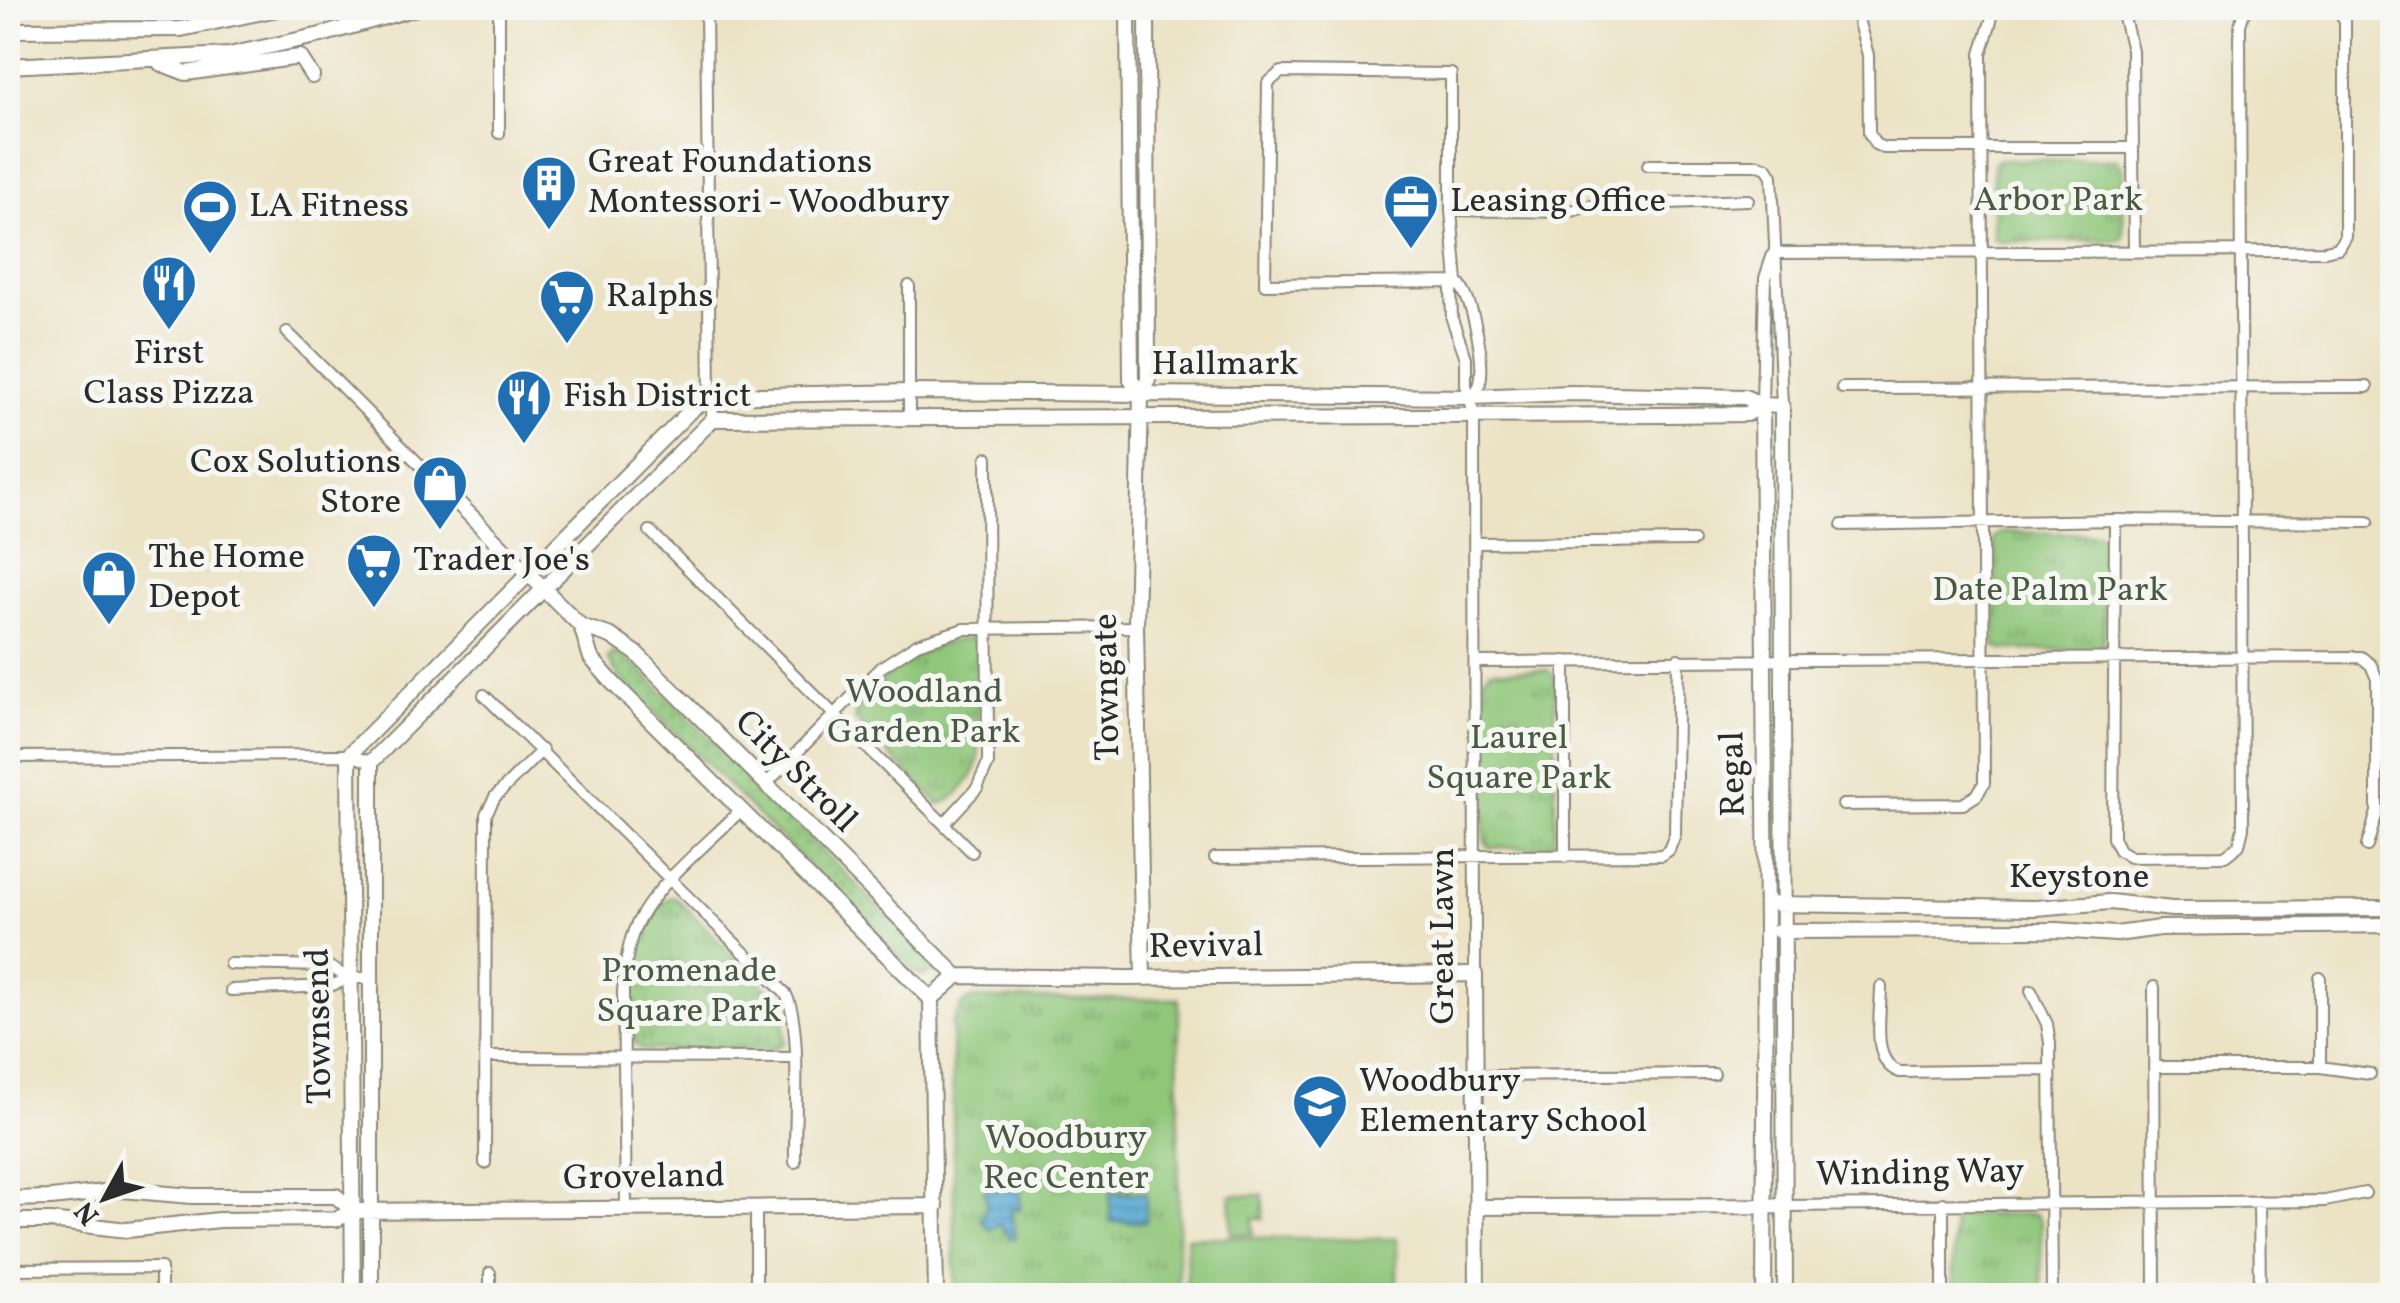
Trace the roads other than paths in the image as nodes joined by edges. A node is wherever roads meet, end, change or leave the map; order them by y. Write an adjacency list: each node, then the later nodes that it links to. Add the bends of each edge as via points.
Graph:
1 (282, 8): 12 (street, via 180,29)
2 (416, 8): 13 (street, via 229,56)
3 (500, 8): 16 (street)
4 (706, 8): 35 (street)
5 (1128, 8): 34 (street, Towngate, via 1130,380)
6 (1146, 8): 34 (street, Towngate, via 1148,380)
7 (2249, 8): 22 (street, via 2240,25)
8 (2336, 8): 22 (street, via 2345,20 2345,236 2338,248 2324,251)
9 (2124, 18): 17 (street, via 2132,50)
10 (1991, 21): 18 (street, via 1982,54)
11 (1859, 22): 18 (street, via 1875,144 1896,151)
12 (8, 30)
13 (154, 61): 14 (street); 15 (street, via 186,73 300,57)
14 (8, 66)
15 (312, 76)
16 (499, 133)
17 (2132, 148): 18 (street); 24 (street)
18 (1982, 149): 23 (street)
19 (1648, 166): 25 (street, Regal, via 1767,168)
20 (1748, 200): 21 (street, via 1568,212)
21 (1451, 210): 26 (street); 26 (street, via 1451,74 1281,72 1268,83 1266,284)
22 (2240, 251): 24 (street); 32 (street)
23 (1982, 252): 24 (street); 25 (street); 29 (street)
24 (2134, 252)
25 (1774, 253): 37 (street, Regal, via 1765,278); 38 (street, Regal)
26 (1456, 282): 36 (street, via 1452,319); 36 (street, via 1478,334 1480,383)
27 (910, 286): 33 (street)
28 (286, 332): 44 (street, City Stroll)
29 (1984, 386): 31 (street); 32 (street); 48 (street)
30 (2366, 387): 32 (street)
31 (1842, 388)
32 (2241, 388): 46 (street)
33 (908, 392): 34 (street, Hallmark); 35 (street, Hallmark); 40 (street)
34 (1141, 394): 36 (street, Hallmark); 42 (street, Towngate)
35 (710, 396): 41 (street); 53 (street)
36 (1472, 397): 37 (street, Hallmark, via 1746,397); 39 (street, Great Lawn)
37 (1762, 405): 38 (street, Hallmark); 39 (street, Hallmark, via 1747,414); 62 (street, Regal)
38 (1782, 406): 63 (street, Regal)
39 (1474, 414): 42 (street, Hallmark); 52 (street, Great Lawn)
40 (909, 416): 41 (street, Hallmark); 42 (street, Hallmark)
41 (720, 418): 54 (street)
42 (1139, 418): 57 (street, Towngate)
43 (987, 458): 56 (street)
44 (442, 488): 53 (street, City Stroll)
45 (2114, 520): 46 (street); 48 (street); 60 (street)
46 (2242, 522): 47 (street); 61 (street)
47 (2368, 522)
48 (1984, 523): 49 (street); 59 (street)
49 (1842, 525)
50 (650, 531): 67 (street)
51 (1693, 541): 52 (street)
52 (1474, 543): 65 (street, Great Lawn)
53 (528, 572): 54 (street, City Stroll); 69 (street)
54 (544, 588): 55 (street, City Stroll); 71 (street)
55 (581, 626): 72 (street, City Stroll, via 636,653); 74 (street, City Stroll, via 591,658)
56 (988, 628): 57 (street); 67 (street, via 948,633 902,651); 75 (street, via 988,763 978,788)
57 (1136, 628): 93 (street, Towngate)
58 (1678, 658): 62 (street); 64 (street); 79 (street, via 1670,850 1655,857)
59 (1984, 658): 60 (street); 63 (street); 73 (street, via 1984,784 1977,795 1963,804)
60 (2113, 658): 61 (street); 61 (street, via 2114,838 2119,850 2136,857 2230,854 2239,845)
61 (2242, 658): 76 (street, via 2361,657 2371,665 2377,679 2377,812)
62 (1762, 660): 63 (street); 82 (street, Regal)
63 (1784, 660): 83 (street, Regal)
64 (1564, 661): 65 (street); 79 (street)
65 (1474, 662): 78 (street, Great Lawn)
66 (484, 695): 68 (street)
67 (835, 714): 72 (street); 75 (street)
68 (542, 750): 81 (street); 100 (street, via 486,814)
69 (348, 755): 70 (street); 71 (street); 91 (street, Townsend)
70 (8, 757)
71 (371, 762): 92 (street, Townsend)
72 (766, 784): 90 (street, City Stroll)
73 (1843, 805)
74 (741, 810): 81 (street); 99 (street, City Stroll)
75 (944, 824): 77 (street)
76 (2367, 846)
77 (972, 852)
78 (1474, 856): 79 (street); 80 (street); 89 (street, Great Lawn)
79 (1565, 857)
80 (1214, 858)
81 (672, 880): 101 (street, via 640,917 629,946); 102 (street, via 785,993)
82 (1766, 904): 83 (street, Keystone); 86 (street, Regal)
83 (1784, 904): 84 (street, Keystone); 87 (street, Regal)
84 (2392, 908)
85 (2392, 925): 87 (street, Keystone, via 2116,934)
86 (1766, 931): 87 (street, Keystone); 122 (street, Regal)
87 (1785, 932): 120 (street, Regal)
88 (230, 964): 91 (street, via 328,966)
89 (1475, 974): 93 (street, Revival); 108 (street, Great Lawn)
90 (956, 976): 93 (street, Revival); 99 (street)
91 (349, 978): 92 (street); 97 (street, via 330,986); 123 (street, Townsend)
92 (371, 978): 124 (street, Townsend)
93 (1142, 978)
94 (2320, 978): 104 (street)
95 (1881, 986): 105 (street, via 1881,1056 1892,1070)
96 (2154, 987): 103 (street)
97 (230, 990)
98 (2031, 991): 105 (street, via 2047,1024)
99 (932, 999): 119 (street)
100 (484, 1057): 101 (street); 110 (street)
101 (624, 1057): 102 (street); 117 (street)
102 (794, 1058): 109 (street)
103 (2154, 1067): 104 (street); 115 (street)
104 (2320, 1067): 107 (street)
105 (2051, 1070): 114 (street)
106 (1714, 1074): 108 (street)
107 (2370, 1074)
108 (1475, 1076): 121 (street, Great Lawn)
109 (794, 1162)
110 (485, 1163)
111 (2365, 1193): 116 (street, Winding Way)
112 (8, 1199): 123 (street, Groveland, via 122,1190 336,1196)
113 (1942, 1202): 114 (street, Winding Way); 120 (street, Winding Way); 137 (street)
114 (2051, 1202): 115 (street, Winding Way); 138 (street)
115 (2155, 1202): 116 (street, Winding Way); 139 (street)
116 (2260, 1202): 140 (street)
117 (626, 1206): 118 (street, Groveland); 124 (street, Groveland)
118 (756, 1206): 119 (street, Groveland); 132 (street)
119 (936, 1206): 133 (street)
120 (1784, 1206): 122 (street, Winding Way); 136 (street, Regal)
121 (1476, 1207): 122 (street, Winding Way); 134 (street, Great Lawn)
122 (1764, 1207): 135 (street, Regal)
123 (353, 1211): 124 (street, Groveland); 125 (street, Groveland, via 336,1219 219,1220 127,1230); 129 (street, Townsend)
124 (372, 1212): 130 (street, Townsend)
125 (8, 1222)
126 (8, 1269): 128 (street, via 161,1268)
127 (490, 1273): 131 (street)
128 (161, 1296)
129 (352, 1296)
130 (371, 1296)
131 (490, 1296)
132 (756, 1296)
133 (936, 1296)
134 (1477, 1296)
135 (1764, 1296)
136 (1785, 1296)
137 (1943, 1296)
138 (2052, 1296)
139 (2155, 1296)
140 (2260, 1296)

